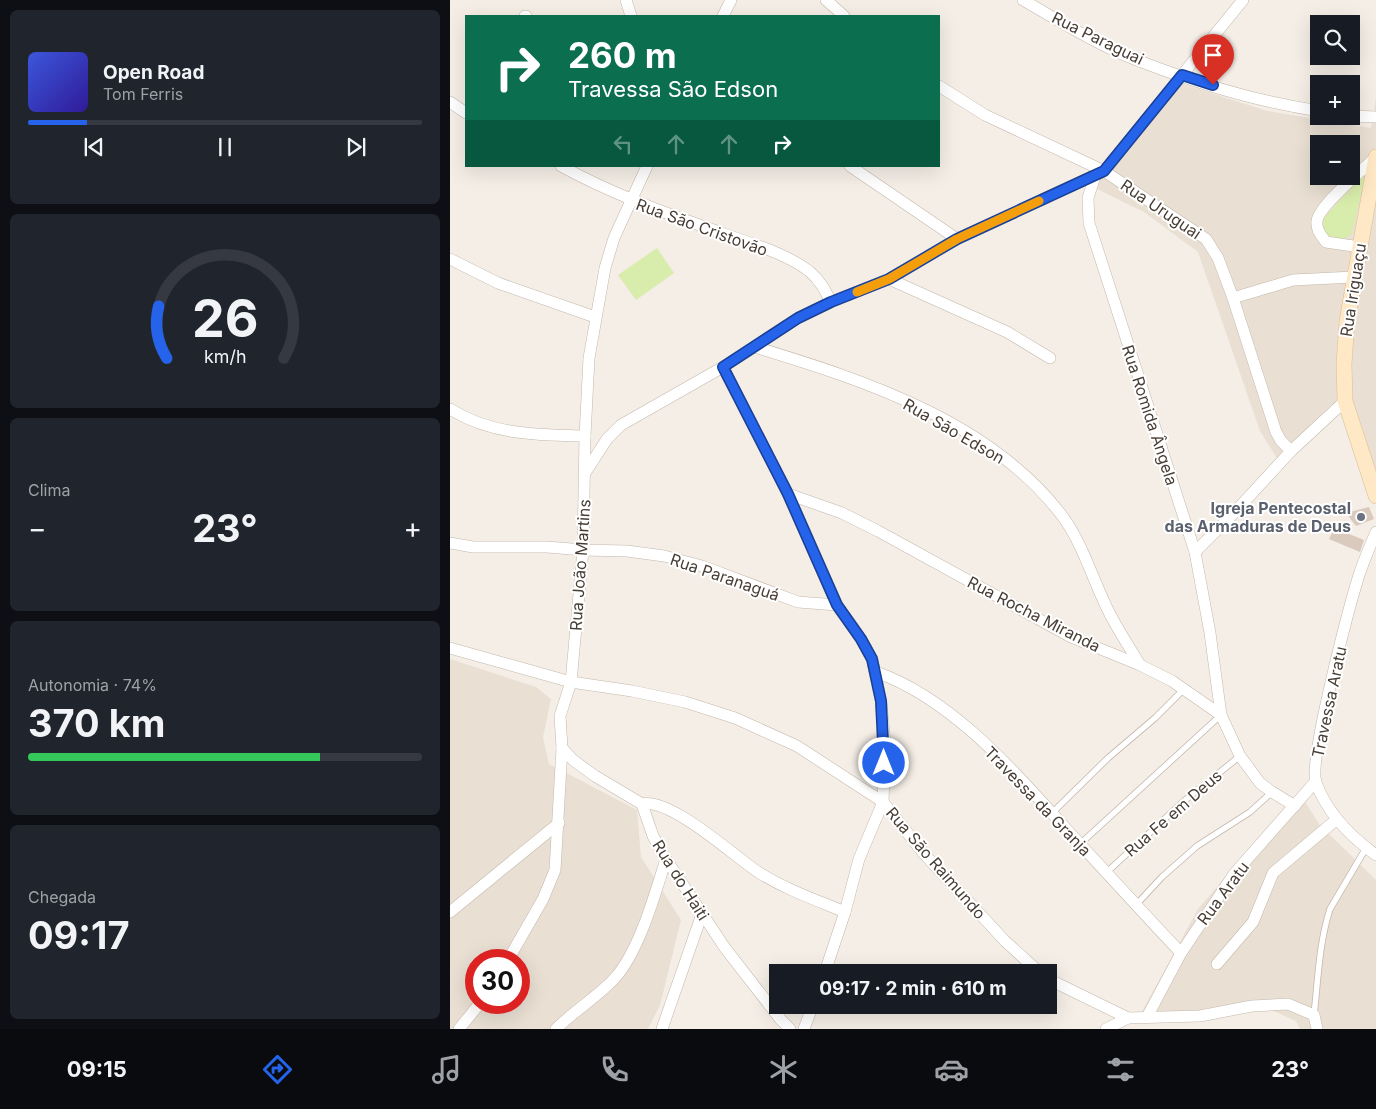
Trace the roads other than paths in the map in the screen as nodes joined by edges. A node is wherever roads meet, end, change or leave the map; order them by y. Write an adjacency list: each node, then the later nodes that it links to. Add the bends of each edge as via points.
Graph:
1 (626, 0): 6 (street)
2 (731, 0): 7 (street)
3 (826, 0): 8 (street)
4 (1024, 0): 9 (street, Rua Paraguai, via 1124,55)
5 (1243, 0): 9 (street)
6 (631, 15)
7 (724, 15)
8 (843, 15)
9 (1182, 75): 12 (street, Rua Paraguai, via 1245,96); 20 (street)
10 (940, 87): 20 (street, Rua Uruguai, via 985,115)
11 (450, 102): 13 (street)
12 (1310, 109)
13 (465, 112)
14 (1360, 116): 15 (street)
15 (1376, 117)
16 (1376, 157): 23 (main road, Rua Iriguaçu); 23 (street, via 1323,209 1317,220 1318,232 1326,242)
17 (563, 167): 21 (street, Rua São Cristovão)
18 (646, 167): 21 (street, Rua João Martins)
19 (851, 167): 22 (street)
20 (1099, 174): 22 (street); 27 (street, Rua Uruguai, via 1206,239 1218,258); 43 (street, Rua Romida Ângela, via 1088,198 1090,223)
21 (630, 200): 28 (street, Rua São Cristovão, via 798,264 815,276); 29 (street, Rua João Martins, via 614,238)
22 (957, 239): 26 (street)
23 (1360, 247): 25 (main road, Rua Iriguaçu)
24 (450, 259): 29 (street, via 498,283)
25 (1354, 277): 27 (street, via 1293,280); 33 (main road, Rua Iriguaçu, via 1347,321)
26 (889, 279): 28 (street); 31 (street, via 1007,332)
27 (1233, 298): 36 (street, Rua Uruguai, via 1276,432)
28 (831, 302): 30 (street, via 798,318)
29 (595, 316): 35 (street, Rua João Martins)
30 (755, 346): 32 (street); 46 (street, Rua São Edson, via 875,386 971,437 1010,464 1042,493 1063,518 1106,608)
31 (1050, 358)
32 (723, 367): 37 (street, via 621,425 607,439); 38 (street)
33 (1345, 401): 36 (street); 39 (main road, Rua Iriguaçu)
34 (450, 409): 35 (street, via 496,429 530,435)
35 (585, 436): 37 (street, Rua João Martins)
36 (1291, 451): 43 (street)
37 (585, 473): 42 (street, Rua João Martins)
38 (788, 494): 44 (street); 46 (street, Rua Rocha Miranda, via 842,513 1071,637)
39 (1376, 496)
40 (1376, 532): 53 (street, Travessa Aratu, via 1359,575 1338,654 1316,756)
41 (450, 543): 42 (street, Rua Paranaguá, via 473,547)
42 (583, 550): 44 (street, Rua Paranaguá, via 627,550 664,556 702,566 798,602); 48 (street, Rua João Martins)
43 (1195, 552): 50 (street, Rua Romida Ângela)
44 (837, 605): 47 (street, via 861,639)
45 (450, 648): 48 (street, Rua São Raimundo)
46 (1140, 665): 49 (street, Rua Rocha Miranda)
47 (876, 672): 55 (street, via 885,744); 58 (street, Travessa da Granja, via 925,696 961,724)
48 (571, 682): 51 (street, Rua João Martins, via 560,716); 55 (street, Rua São Raimundo, via 685,702 735,718 797,746)
49 (1184, 689): 50 (street, Rua Rocha Miranda); 58 (lane)
50 (1221, 715): 52 (street); 61 (lane)
51 (562, 748): 56 (street, via 595,776); 60 (street, Rua João Martins)
52 (1240, 756): 54 (street, via 1260,783); 64 (lane, Rua Fe em Deus, via 1184,801)
53 (1316, 781): 57 (street, Rua Aratu); 59 (street, Travessa Aratu)
54 (1272, 792): 57 (street); 65 (lane, via 1250,812 1197,846)
55 (883, 802): 67 (street, via 859,859); 72 (street, Rua São Raimundo, via 925,855)
56 (642, 804): 63 (street, Rua do Haiti, via 653,836); 67 (street, via 652,803 666,808 720,842 758,872)
57 (1295, 806): 70 (street, Rua Aratu, via 1234,874)
58 (1052, 813): 61 (street, Travessa da Granja)
59 (1337, 819): 62 (street, Travessa Aratu); 73 (street, via 1272,873 1253,922)
60 (558, 822): 66 (street); 69 (street, Rua João Martins, via 555,870 543,899)
61 (1080, 844): 64 (street, Travessa da Granja)
62 (1371, 852): 77 (lane, via 1326,920)
63 (666, 859): 68 (street, Rua do Haiti); 81 (street, via 649,914 622,968)
64 (1107, 872): 65 (street, Travessa da Granja)
65 (1135, 906): 70 (street, Travessa da Granja)
66 (450, 912)
67 (845, 912): 71 (street)
68 (702, 914): 82 (street); 83 (street, Rua do Haiti)
69 (514, 949)
70 (1181, 953): 78 (street, Rua Aratu)
71 (827, 964)
72 (1029, 964)
73 (1217, 964)
74 (1057, 983): 79 (street)
75 (471, 1014): 80 (street)
76 (810, 1014): 84 (street)
77 (1314, 1015): 78 (street, via 1288,1004 1252,1006 1200,1016); 86 (street)
78 (1148, 1016): 79 (street)
79 (1128, 1018): 85 (street)
80 (459, 1029)
81 (556, 1029)
82 (662, 1029)
83 (790, 1029)
84 (804, 1029)
85 (1106, 1029)
86 (1317, 1029)

